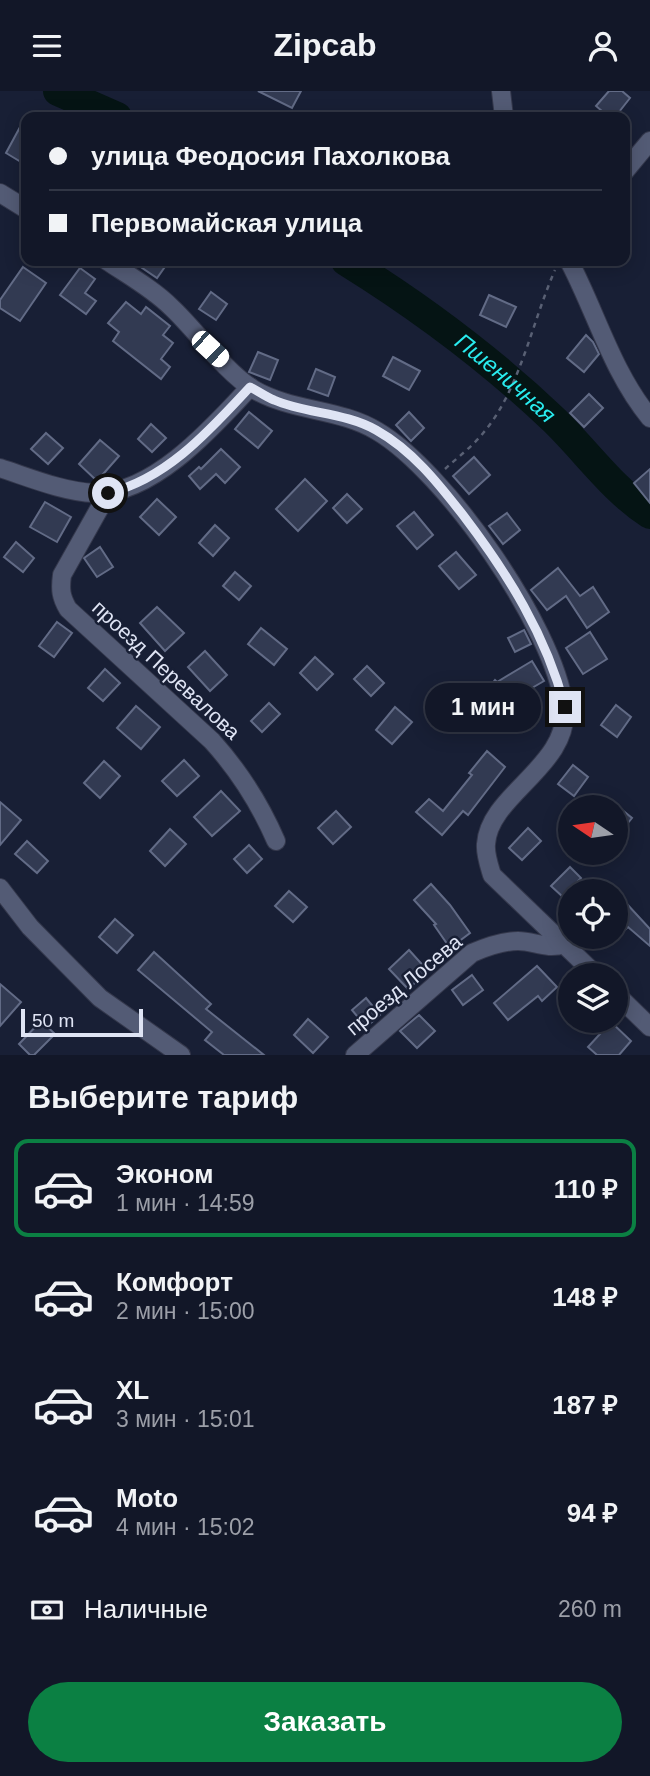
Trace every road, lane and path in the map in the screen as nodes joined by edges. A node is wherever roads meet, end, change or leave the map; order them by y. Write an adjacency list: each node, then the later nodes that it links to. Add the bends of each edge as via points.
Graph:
1 (501, 91): 2 (street)
2 (503, 112)
3 (650, 141): 4 (street)
4 (630, 165)
5 (0, 193): 6 (street)
6 (21, 206)
7 (114, 266): 10 (street, via 170,305)
8 (557, 266): 13 (path, via 514,384 485,431)
9 (572, 266): 11 (street, via 616,366)
10 (250, 387): 13 (street, via 274,401 359,421 403,449); 14 (street, via 191,447 145,479)
11 (650, 418)
12 (0, 468): 14 (street, via 75,490)
13 (435, 479): 17 (street, via 524,603 546,648 565,707 556,748 494,819 486,845 492,875)
14 (108, 493): 15 (street, проезд Перевалова, via 62,575 62,599 68,610 233,764)
15 (276, 841)
16 (0, 888): 23 (street, via 93,991)
17 (558, 938)
18 (558, 945): 24 (street, проезд Лосева, via 519,941 472,953)
19 (569, 949): 20 (street)
20 (584, 963)
21 (628, 1006): 22 (street)
22 (650, 1027)
23 (181, 1055)
24 (355, 1055)

